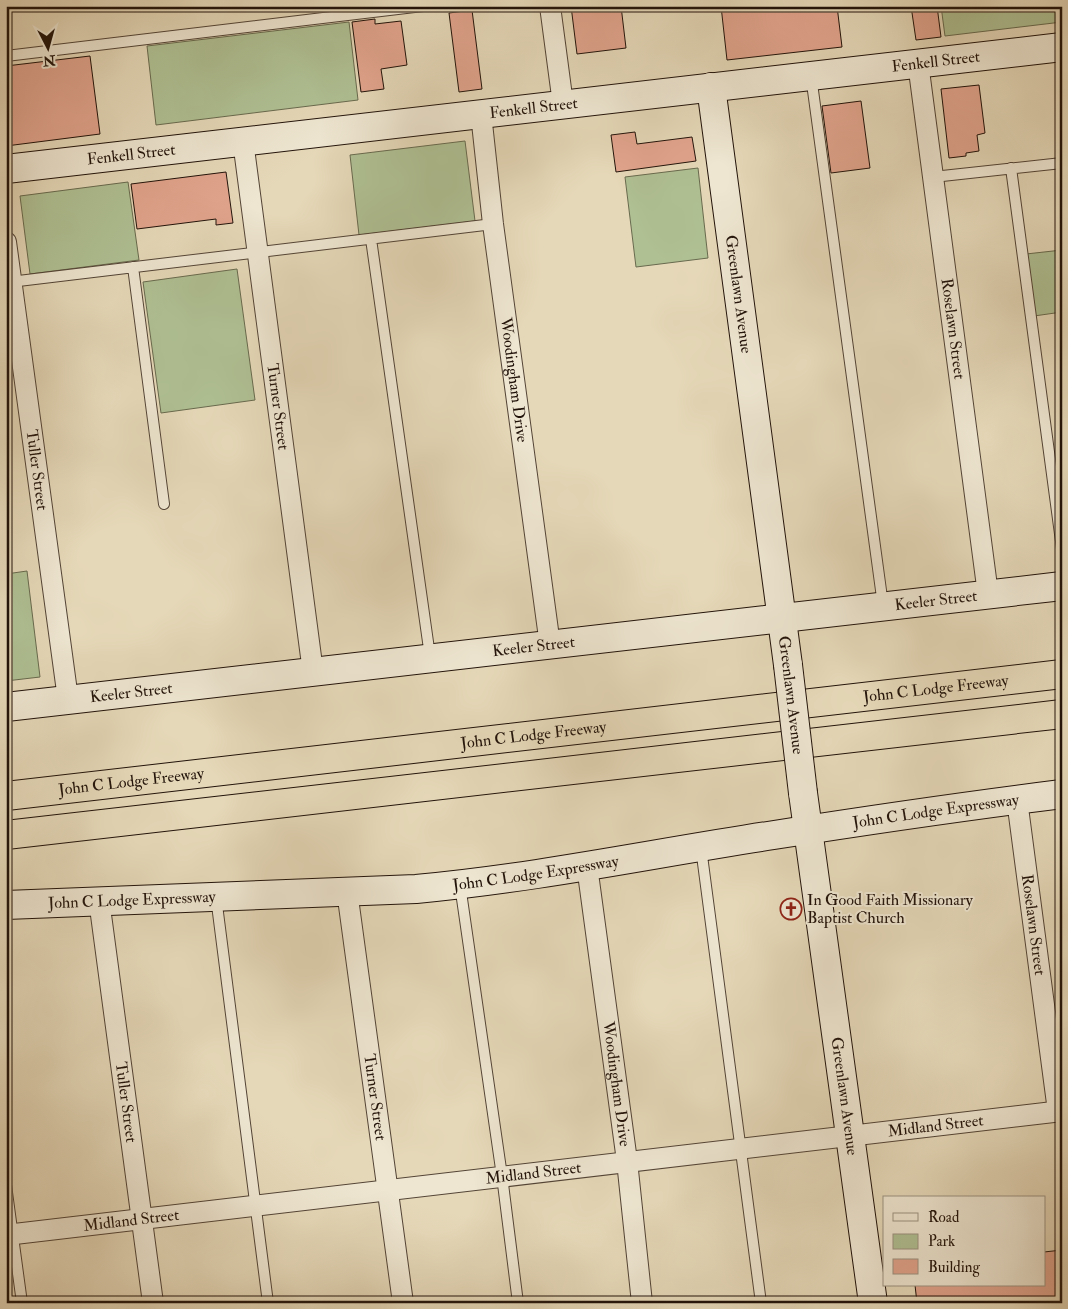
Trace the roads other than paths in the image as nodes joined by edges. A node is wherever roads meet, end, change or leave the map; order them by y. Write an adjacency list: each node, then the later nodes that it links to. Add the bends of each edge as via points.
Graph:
1 (423, 6): 4 (lane)
2 (550, 6): 8 (street)
3 (1062, 47): 5 (street, Fenkell Street)
4 (6, 56)
5 (918, 63): 6 (street, Fenkell Street); 14 (street, Roselawn Street)
6 (811, 76): 7 (street, Fenkell Street); 25 (lane)
7 (711, 87): 8 (street, Fenkell Street); 26 (street, Greenlawn Avenue)
8 (563, 104): 9 (street, Fenkell Street)
9 (480, 114): 10 (street, Fenkell Street); 15 (street, Woodingham Drive)
10 (243, 141): 13 (street, Fenkell Street); 18 (street, Turner Street)
11 (1062, 163): 12 (lane)
12 (1011, 168): 14 (lane); 22 (lane)
13 (6, 169)
14 (933, 178): 24 (street, Roselawn Street)
15 (493, 224): 16 (lane); 27 (street, Woodingham Drive)
16 (371, 239): 18 (lane); 28 (lane)
17 (6, 242): 20 (street, Tuller Street)
18 (258, 252): 19 (lane); 29 (street, Turner Street)
19 (133, 267): 20 (lane); 21 (lane)
20 (9, 282): 31 (street, Tuller Street)
21 (164, 504)
22 (1062, 549)
23 (1062, 586): 24 (street, Keeler Street)
24 (988, 594): 25 (street, Keeler Street)
25 (884, 606): 26 (street, Keeler Street)
26 (781, 618): 27 (street, Keeler Street); 37 (street, Greenlawn Avenue, bridge)
27 (550, 645): 28 (street, Keeler Street)
28 (430, 659): 29 (street, Keeler Street)
29 (313, 672): 31 (street, Keeler Street)
30 (1062, 674): 35 (highway, John C Lodge Freeway)
31 (68, 699): 32 (street, Keeler Street)
32 (6, 707)
33 (1062, 714): 38 (highway)
34 (1062, 794): 36 (street, John C Lodge Expressway)
35 (6, 796)
36 (1017, 800): 37 (street, John C Lodge Expressway); 46 (street, Roselawn Street)
37 (809, 830): 39 (street, John C Lodge Expressway); 47 (street, Greenlawn Avenue)
38 (6, 835)
39 (701, 847): 40 (street, John C Lodge Expressway); 48 (lane)
40 (587, 866): 41 (street, John C Lodge Expressway); 49 (street, Woodingham Drive)
41 (460, 885): 42 (street, John C Lodge Expressway); 50 (lane)
42 (347, 891): 43 (street, John C Lodge Expressway); 52 (street, Turner Street)
43 (216, 896): 44 (street, John C Lodge Expressway); 53 (lane)
44 (99, 900): 45 (street, John C Lodge Expressway); 54 (street, Tuller Street)
45 (6, 905)
46 (1060, 1111): 47 (street, Midland Street)
47 (850, 1135): 48 (street, Midland Street); 63 (street, Greenlawn Avenue)
48 (741, 1148): 49 (street, Midland Street); 62 (lane)
49 (627, 1161): 50 (street, Midland Street); 61 (street, Woodingham Drive)
50 (502, 1176): 52 (street, Midland Street); 60 (lane)
51 (6, 1185): 55 (lane)
52 (388, 1190): 53 (street, Midland Street); 59 (street, Turner Street)
53 (255, 1206): 54 (street, Midland Street); 58 (lane)
54 (142, 1219): 55 (street, Midland Street); 57 (street, Tuller Street)
55 (10, 1234): 56 (lane)
56 (22, 1303)
57 (153, 1303)
58 (268, 1303)
59 (402, 1303)
60 (518, 1303)
61 (642, 1303)
62 (761, 1303)
63 (873, 1303)

